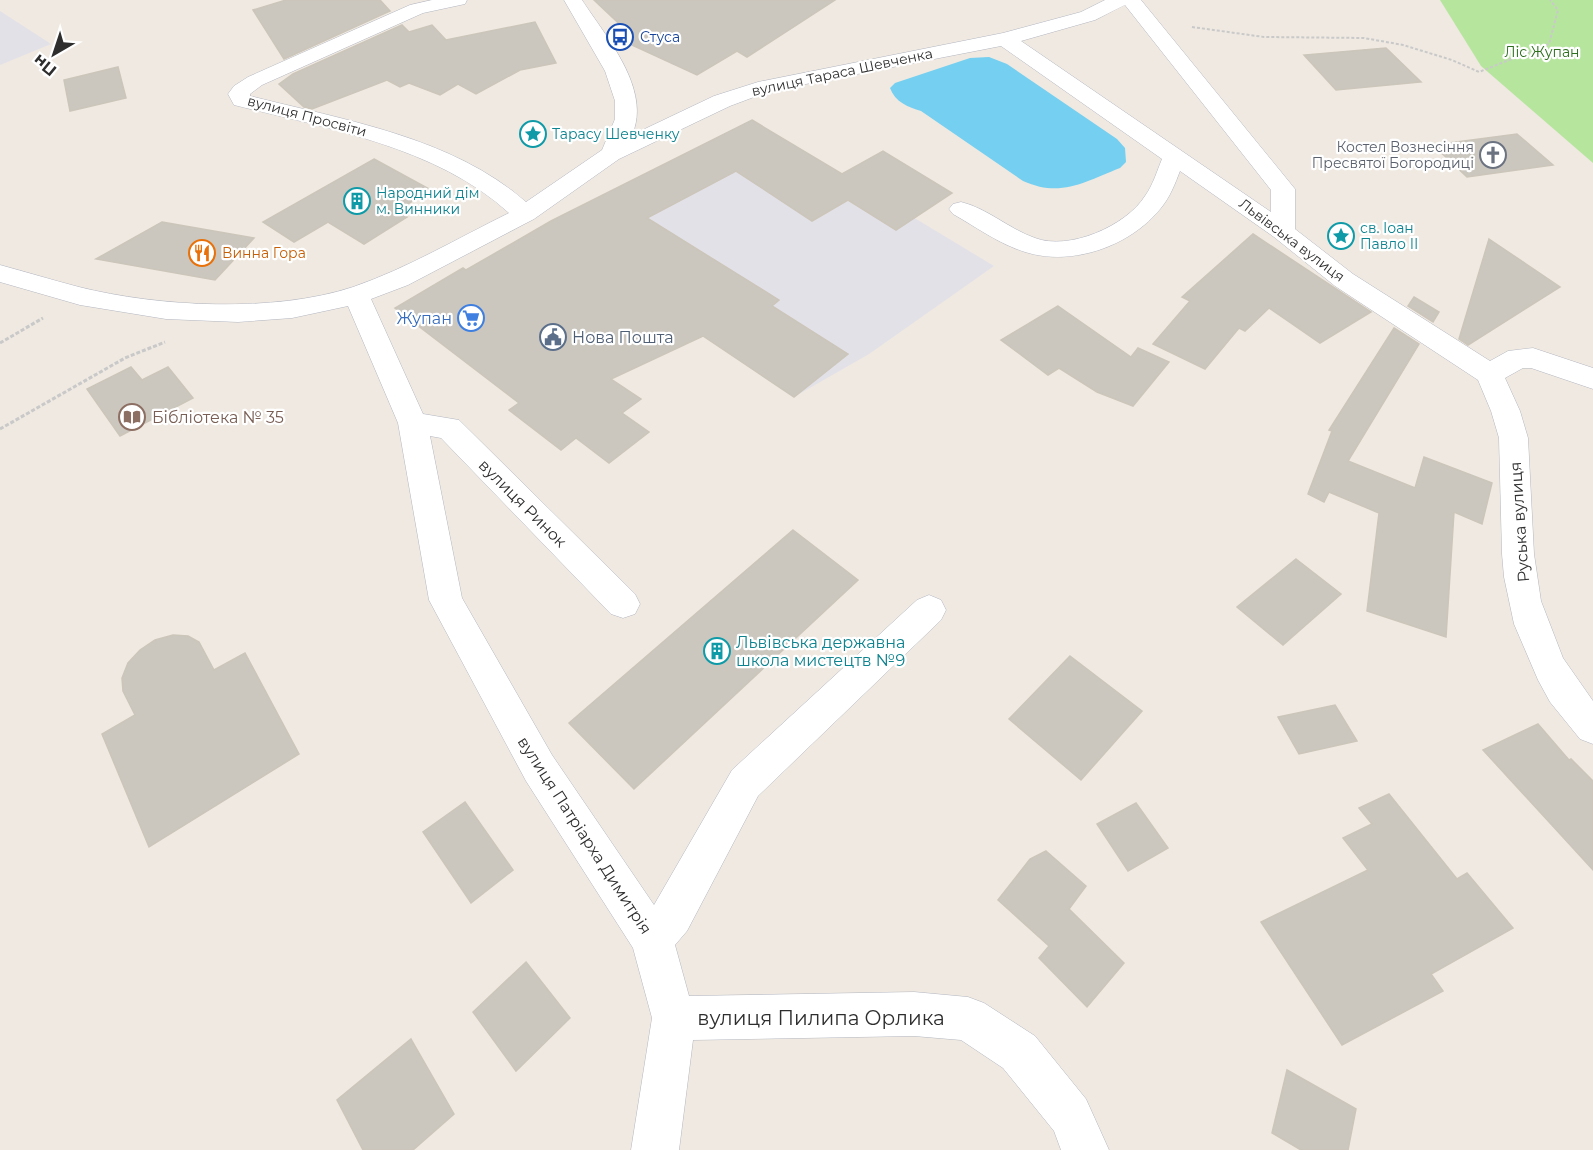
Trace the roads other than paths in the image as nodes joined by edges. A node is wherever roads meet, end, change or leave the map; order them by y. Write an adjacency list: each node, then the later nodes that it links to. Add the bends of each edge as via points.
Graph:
1 (458, 0): 9 (street, вулиця Просвіти, via 417,9 255,81 239,94 242,100 373,134 448,162 498,189)
2 (573, 0): 6 (street, via 624,95 624,131)
3 (1120, 0): 5 (street, вулиця Тараса Шевченка, via 1088,16)
4 (1131, 0): 10 (street, via 1283,189)
5 (1005, 39): 6 (street, вулиця Тараса Шевченка, via 765,86 722,101); 7 (street, Львівська вулиця)
6 (611, 154): 9 (street, вулиця Тараса Шевченка)
7 (1175, 155): 8 (street, via 1152,204 1119,230 1067,251 1042,249); 10 (street, Львівська вулиця)
8 (961, 209)
9 (525, 214): 12 (street, вулиця Тараса Шевченка, via 408,274)
10 (1283, 231): 13 (street, Львівська вулиця, via 1344,280)
11 (0, 273): 12 (street, вулиця Тараса Шевченка, via 80,296 166,310 281,310)
12 (356, 295): 15 (street, вулиця Патріарха Димитрія)
13 (1489, 374): 14 (street, via 1518,358 1533,358); 18 (street, Руська вулиця, via 1513,435 1518,556 1529,613 1542,656 1580,715)
14 (1593, 379)
15 (413, 423): 16 (street, вулиця Ринок, via 449,428); 19 (street, вулиця Патріарха Димитрія, via 446,600 539,768)
16 (623, 604)
17 (929, 610): 19 (street, via 745,783 672,916)
18 (1593, 728)
19 (652, 939): 20 (street, вулиця Патріарха Димитрія)
20 (674, 1018): 21 (street); 22 (street, вулиця Пилипа Орлика, via 914,1014 968,1018 1019,1052 1070,1115)
21 (655, 1150)
22 (1085, 1150)

